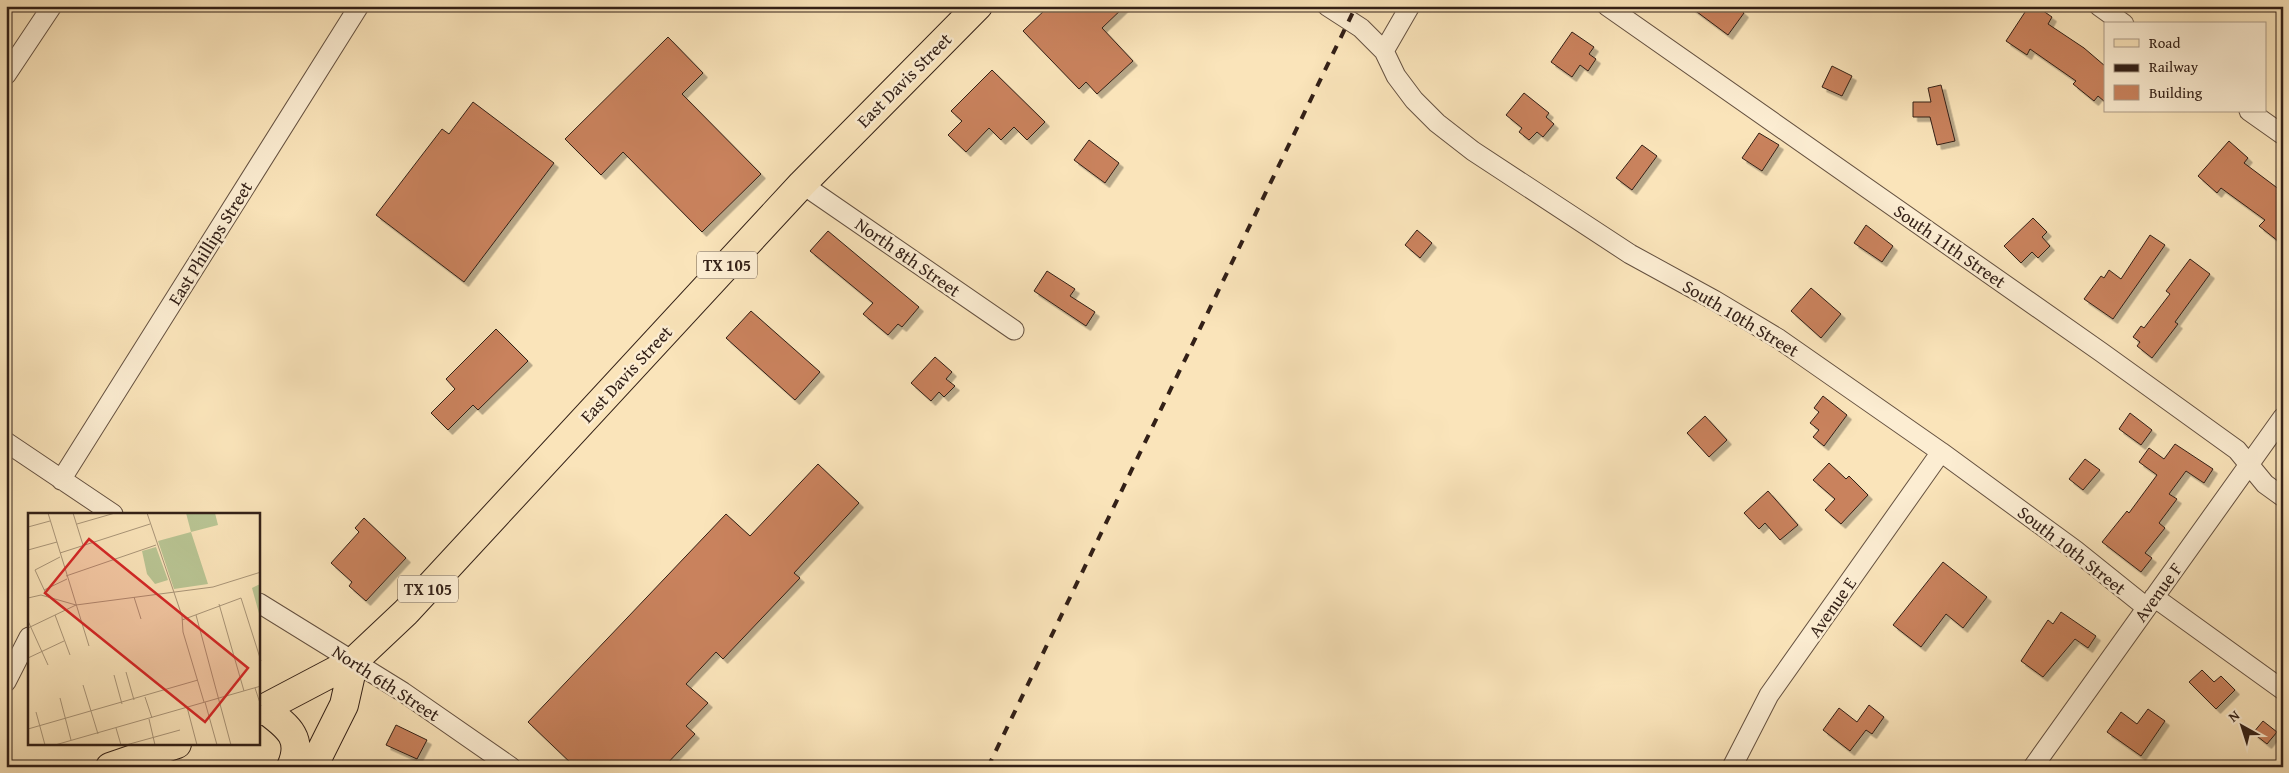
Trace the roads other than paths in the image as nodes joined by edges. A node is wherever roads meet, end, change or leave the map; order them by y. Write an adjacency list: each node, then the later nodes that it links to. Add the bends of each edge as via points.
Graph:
1 (52, 6): 10 (street)
2 (359, 6): 19 (street, East Phillips Street)
3 (978, 6): 13 (main road, East Davis Street / TX 105)
4 (1328, 6): 9 (street, South 10th Street, via 1350,20)
5 (1410, 6): 9 (street)
6 (1607, 6): 18 (street, South 11th Street, via 2101,352 2237,450)
7 (2099, 6): 8 (street)
8 (2121, 22)
9 (1384, 51): 17 (street, South 10th Street, via 1396,76 1414,100 1473,151 1630,254 1779,339)
10 (6, 75)
11 (2250, 112): 12 (street)
12 (2283, 135)
13 (802, 184): 14 (street, North 8th Street); 26 (main road, East Davis Street / TX 105, via 406,612)
14 (1014, 330)
15 (2283, 417): 18 (street, Avenue F)
16 (6, 442): 19 (street)
17 (1941, 452): 23 (street, South 10th Street); 35 (street, Avenue E, via 1769,695)
18 (2249, 464): 20 (street, South 11th Street, via 2265,484); 23 (street, Avenue F)
19 (61, 480): 21 (street)
20 (2283, 497)
21 (93, 509): 22 (street)
22 (109, 513)
23 (2150, 602): 28 (street, South 10th Street); 36 (street, Avenue F)
24 (260, 604): 26 (street, North 6th Street)
25 (28, 639): 27 (street)
26 (354, 661): 29 (main road, TX 105); 33 (main road, via 344,705); 34 (street, North 6th Street)
27 (6, 682)
28 (2283, 690)
29 (261, 710): 32 (main road, via 292,732 296,747)
30 (171, 746): 31 (main road)
31 (110, 767)
32 (291, 767)
33 (313, 767)
34 (511, 767)
35 (1732, 767)
36 (2033, 767)

